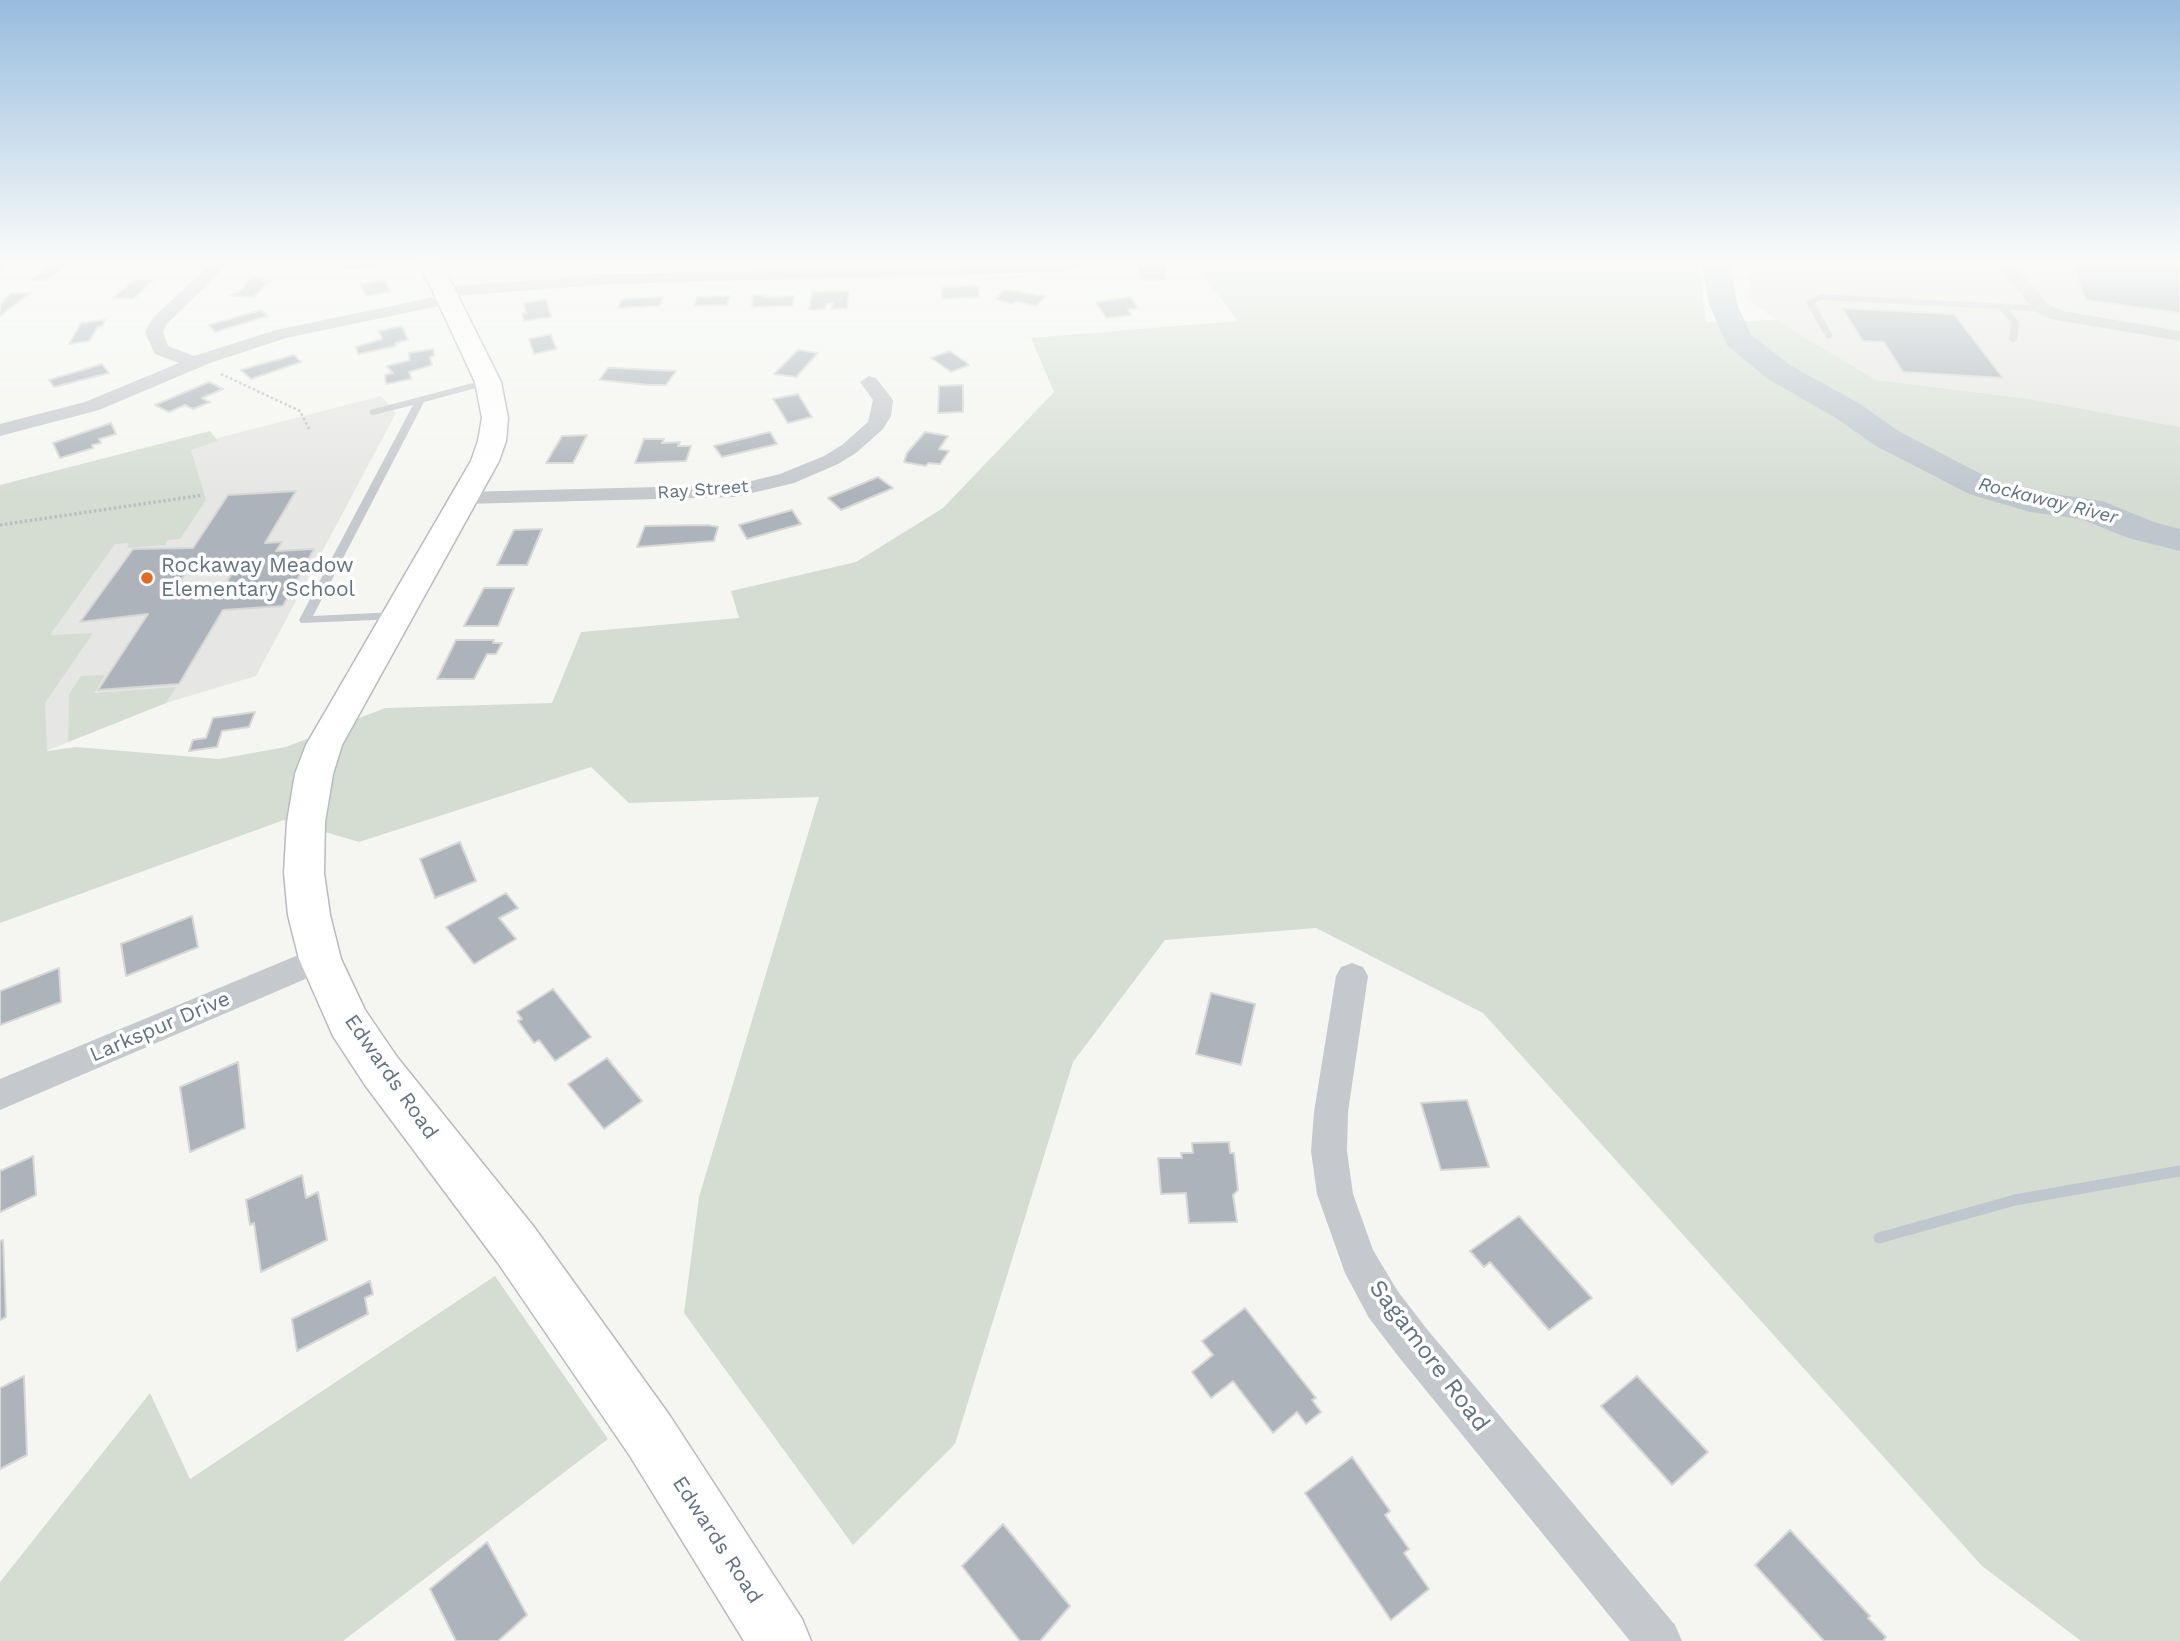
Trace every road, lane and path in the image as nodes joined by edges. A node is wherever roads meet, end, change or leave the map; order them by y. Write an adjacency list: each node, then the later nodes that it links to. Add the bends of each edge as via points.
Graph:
1 (156, 341): 4 (street, via 161,349)
2 (262, 341): 4 (street)
3 (468, 341): 6 (street, Edwards Road)
4 (195, 363): 11 (street, via 92,406)
5 (216, 371): 10 (path, via 300,411)
6 (488, 382): 8 (lane); 13 (street, Edwards Road, via 495,418 492,441)
7 (869, 382): 13 (street, Ray Street, via 883,400 876,425 831,460 787,479 735,491)
8 (420, 400): 9 (lane); 15 (lane, via 305,620)
9 (373, 412)
10 (309, 429)
11 (0, 430)
12 (203, 495): 14 (path)
13 (464, 498): 15 (street, Edwards Road)
14 (0, 525)
15 (396, 616): 16 (street, Edwards Road, via 324,745 314,774 304,873)
16 (320, 959): 18 (street, Larkspur Drive); 19 (street, Edwards Road, via 349,1023 381,1071 516,1245 650,1436)
17 (1352, 976): 20 (street, Sagamore Road, via 1329,1151 1335,1194 1358,1259 1383,1304 1412,1342)
18 (0, 1095)
19 (780, 1641)
20 (1659, 1641)

